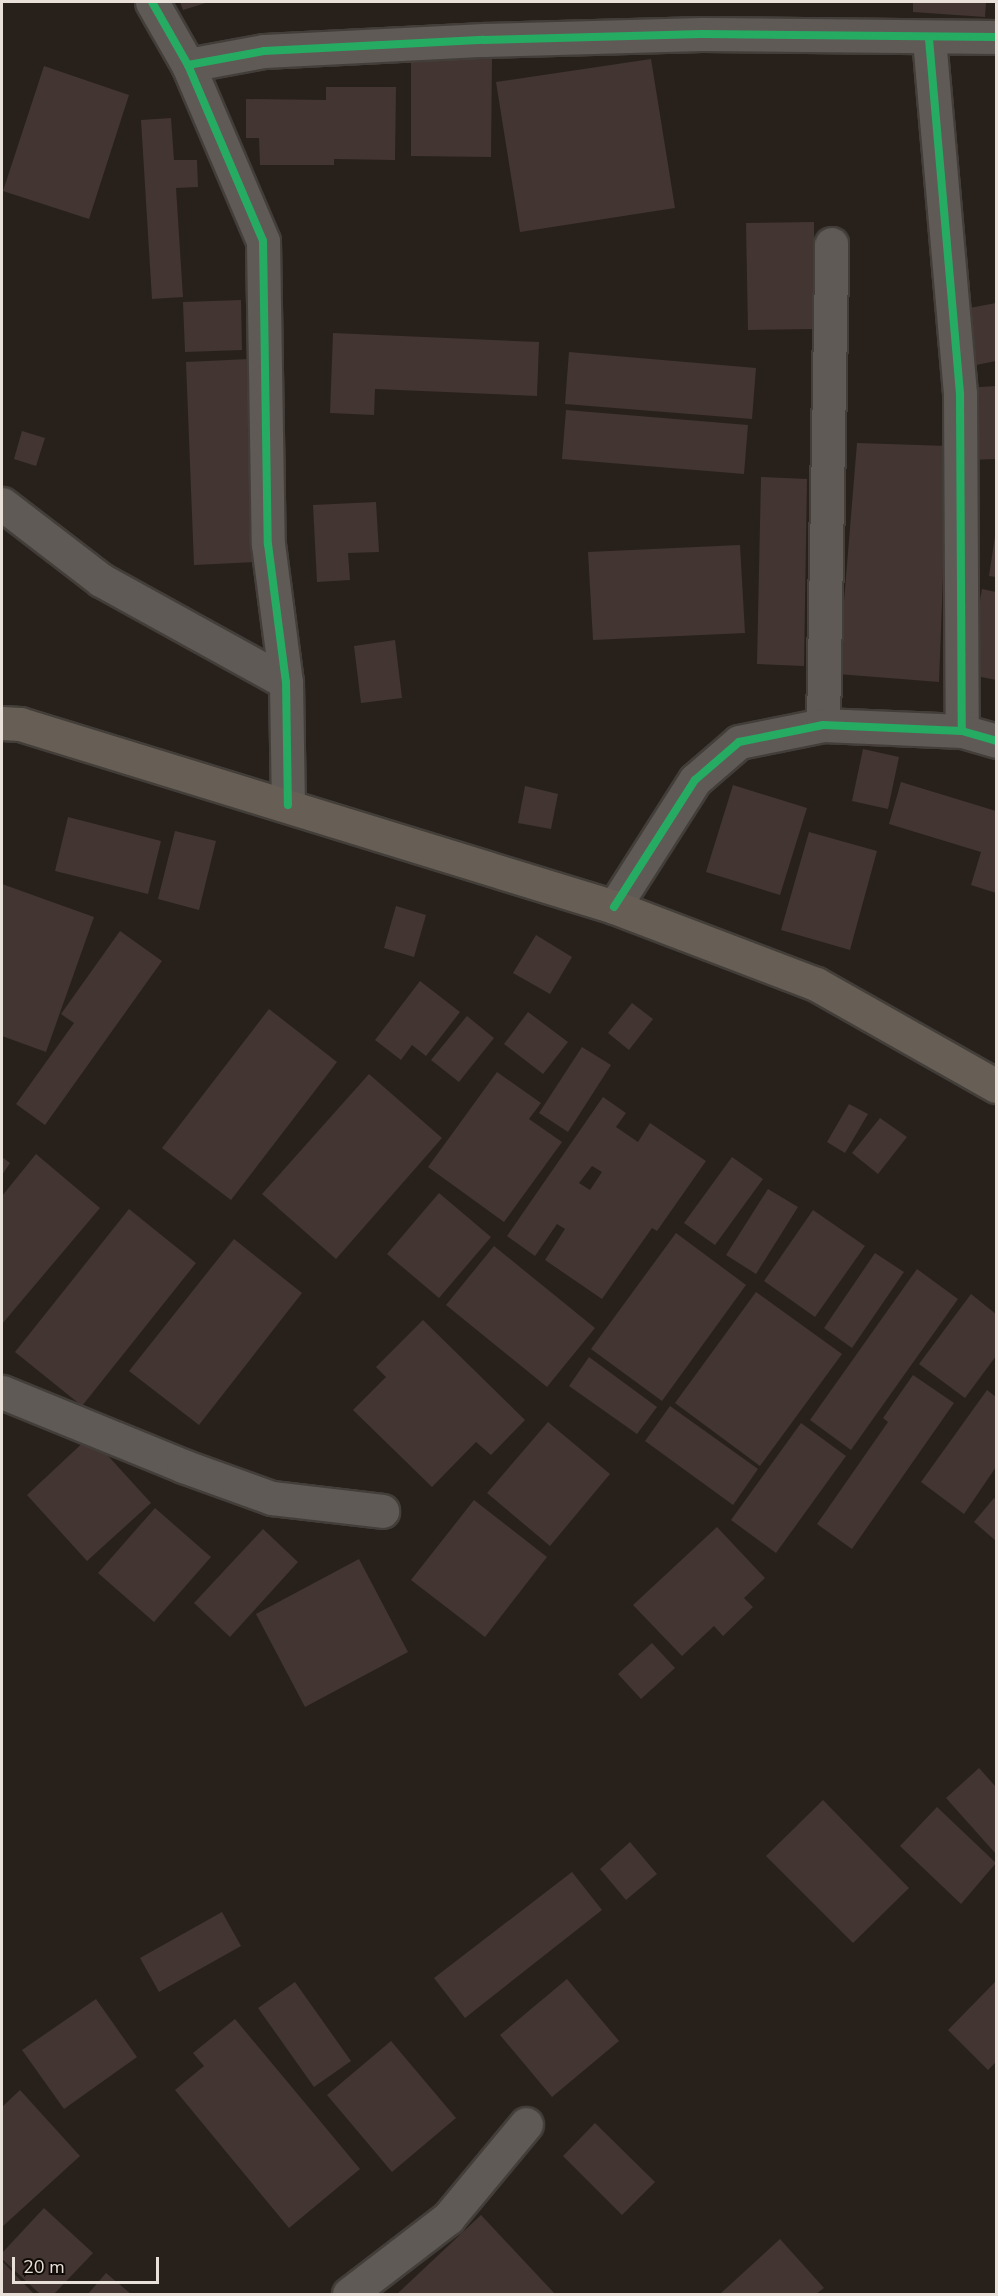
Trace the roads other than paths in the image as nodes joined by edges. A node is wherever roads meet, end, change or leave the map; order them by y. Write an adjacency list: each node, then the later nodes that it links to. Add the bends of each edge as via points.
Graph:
1 (152, 2): 4 (street)
2 (996, 37): 3 (street)
3 (929, 39): 4 (street, via 702,34 484,40 311,47); 10 (street, via 960,394)
4 (188, 65): 7 (street, via 263,240 268,544)
5 (831, 244): 9 (street)
6 (2, 504): 7 (street, via 101,580)
7 (286, 682): 12 (street)
8 (2, 723): 12 (main road, via 20,724)
9 (823, 724): 10 (street); 13 (street, via 739,742 695,780)
10 (962, 731): 11 (street)
11 (996, 741)
12 (288, 805): 13 (main road)
13 (614, 907): 14 (main road, via 816,984)
14 (996, 1086)
15 (2, 1392): 16 (street, via 272,1498)
16 (382, 1511)
17 (526, 2124): 18 (street, via 448,2218)
18 (349, 2295)

